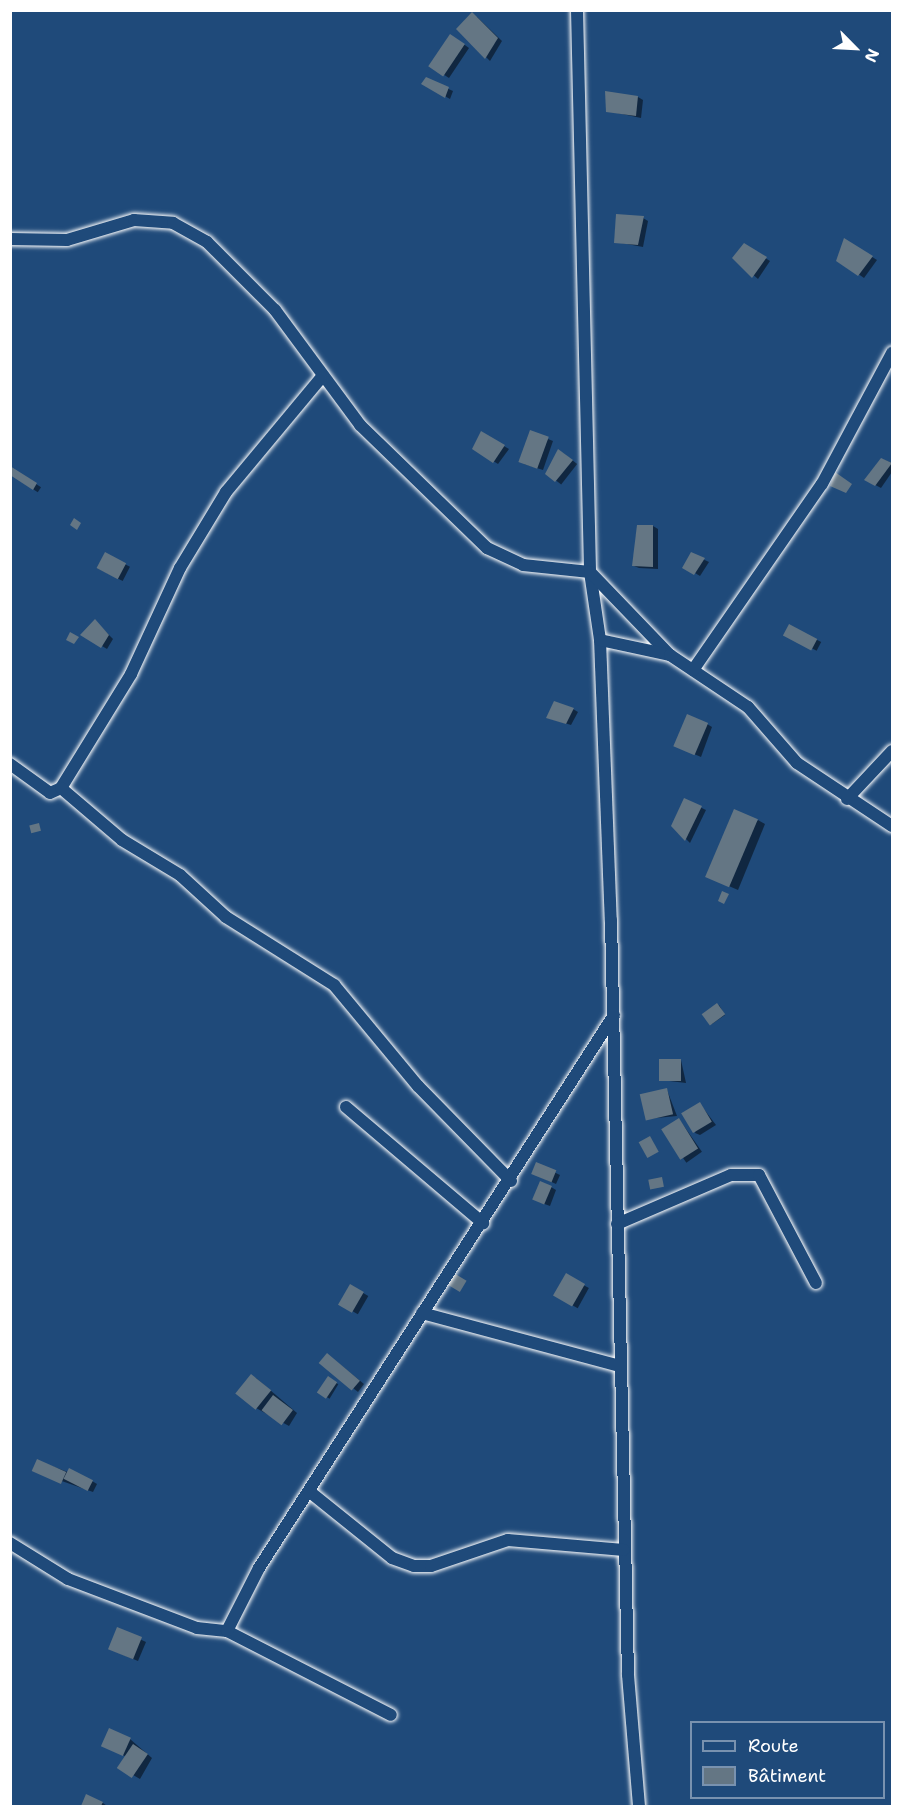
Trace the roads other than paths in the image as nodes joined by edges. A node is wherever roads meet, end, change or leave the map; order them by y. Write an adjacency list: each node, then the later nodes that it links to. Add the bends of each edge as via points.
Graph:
1 (577, 10): 5 (street)
2 (10, 239): 4 (street, via 67,240 134,220 173,223 207,242 275,310)
3 (892, 353): 8 (street, via 822,484)
4 (321, 378): 5 (street, via 360,425 487,548 523,565); 11 (street, via 226,492 180,568 131,674)
5 (590, 572): 6 (street); 7 (street)
6 (600, 640): 7 (street); 14 (street)
7 (670, 655): 8 (street)
8 (693, 670): 12 (street, via 748,707 796,763)
9 (892, 751): 12 (street)
10 (10, 764): 11 (street, via 50,793)
11 (61, 788): 16 (street, via 122,840 180,875 226,917 334,986 418,1086)
12 (847, 799): 13 (street)
13 (892, 826)
14 (614, 1014): 16 (street); 18 (street)
15 (346, 1107): 17 (street)
16 (511, 1181): 17 (street)
17 (483, 1223): 20 (street)
18 (617, 1224): 19 (street, via 731,1175 759,1175); 21 (street)
19 (816, 1283)
20 (422, 1313): 21 (street); 22 (street)
21 (620, 1366): 24 (street)
22 (310, 1492): 24 (street, via 392,1558 414,1566 431,1566 508,1540); 25 (street, via 259,1568)
23 (10, 1543): 25 (street, via 68,1579 123,1602 197,1628)
24 (624, 1550): 27 (street)
25 (227, 1631): 26 (street)
26 (391, 1715)
27 (639, 1806)

